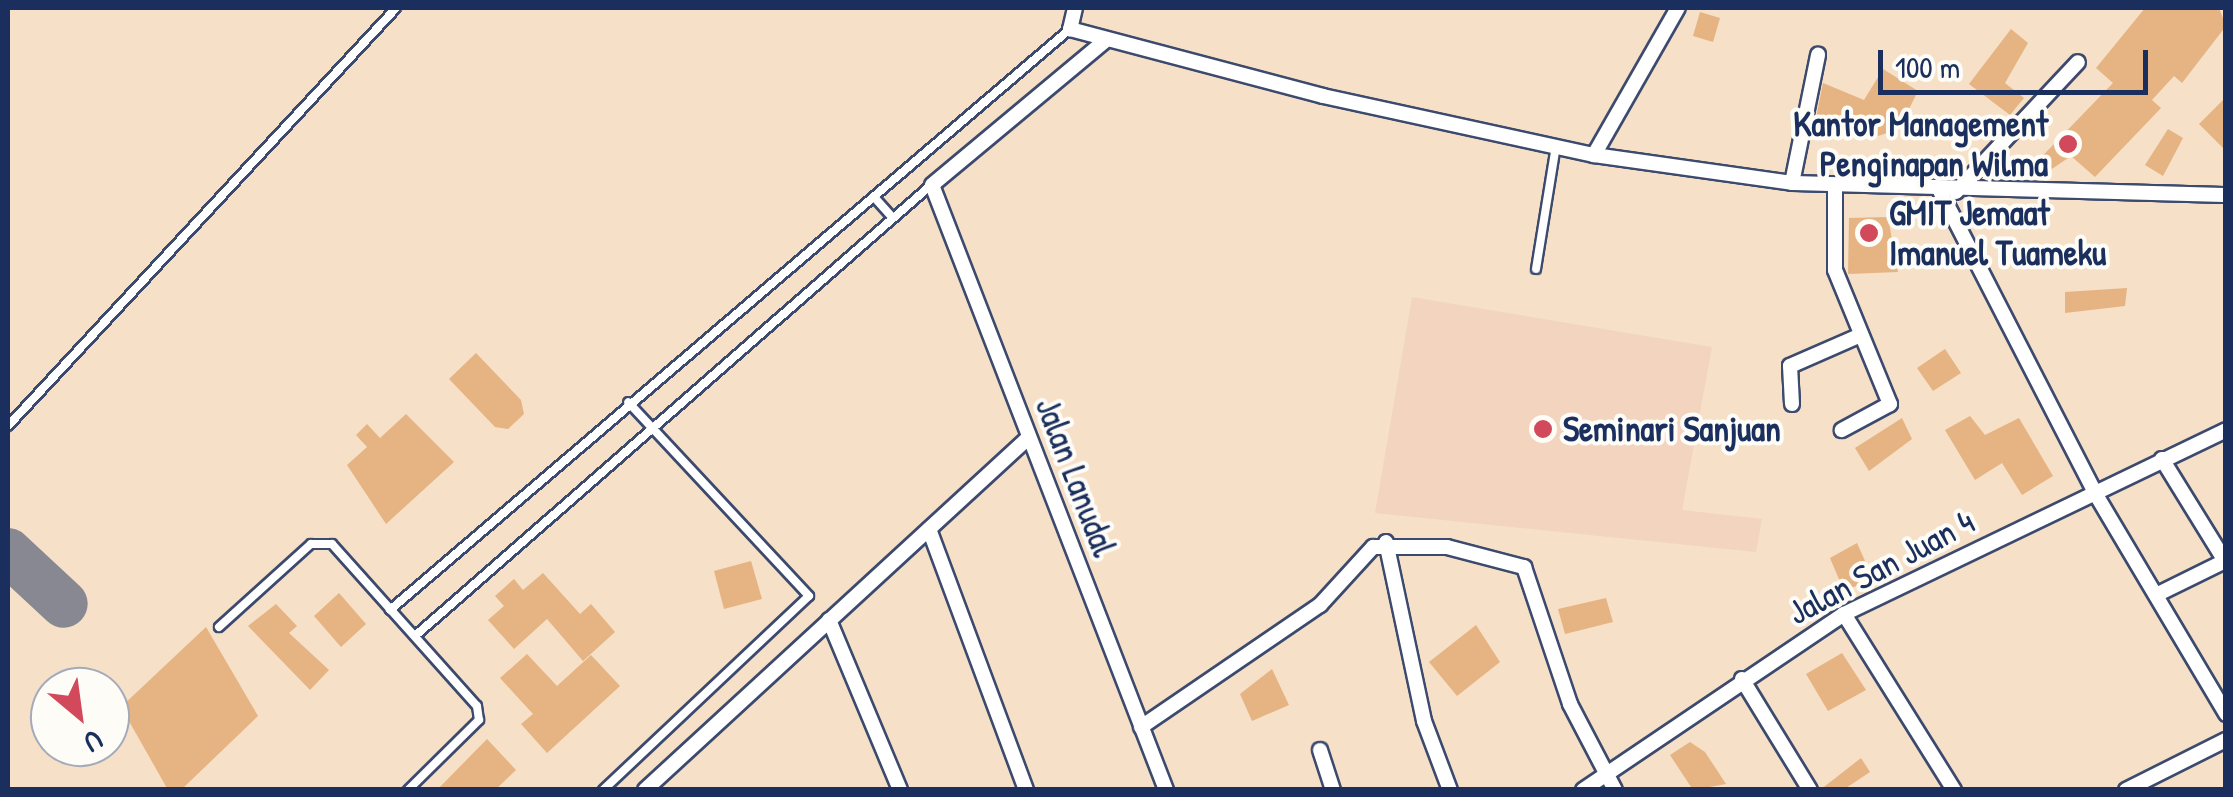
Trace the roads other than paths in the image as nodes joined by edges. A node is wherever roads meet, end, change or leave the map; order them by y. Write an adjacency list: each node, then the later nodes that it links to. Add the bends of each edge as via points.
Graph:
1 (396, 8): 22 (lane)
2 (1075, 8): 4 (street)
3 (1678, 8): 9 (street)
4 (1070, 29): 5 (street); 16 (lane)
5 (1106, 40): 8 (street); 11 (street)
6 (1818, 56): 10 (street)
7 (2078, 62): 14 (street)
8 (1556, 146): 9 (street); 18 (lane)
9 (1594, 155): 10 (street)
10 (1792, 182): 12 (street)
11 (932, 185): 17 (lane); 26 (street, Jalan Lanudal)
12 (1835, 186): 13 (street); 19 (street, via 1835,270)
13 (1940, 191): 14 (street); 28 (street)
14 (1956, 192): 15 (street)
15 (2226, 195)
16 (874, 196): 17 (lane); 20 (lane)
17 (893, 218): 23 (lane)
18 (1536, 269)
19 (1861, 335): 21 (street, via 1790,366); 24 (street, via 1890,404)
20 (628, 402): 23 (lane); 32 (lane)
21 (1792, 404)
22 (8, 426)
23 (654, 427): 36 (lane); 44 (lane, via 809,596)
24 (1842, 430)
25 (2226, 430): 27 (street, Jalan San Juan 4)
26 (1028, 438): 29 (street); 39 (street, Jalan Lanudal)
27 (2162, 459): 28 (street, Jalan San Juan 4); 31 (street, via 2225,561)
28 (2095, 493): 31 (street); 33 (street, Jalan San Juan 4)
29 (929, 529): 34 (street); 47 (street)
30 (1386, 542): 39 (street, via 1358,556 1320,605); 42 (street, via 1504,556 1524,567 1570,704); 50 (street, via 1424,721)
31 (2158, 594): 38 (street)
32 (390, 610): 35 (lane, via 318,540); 36 (lane)
33 (1844, 614): 37 (street, Jalan San Juan 4); 54 (street)
34 (829, 620): 45 (street); 46 (street)
35 (219, 627)
36 (414, 636): 43 (lane, via 480,715)
37 (1742, 679): 42 (street, Jalan San Juan 4); 53 (street)
38 (2226, 714)
39 (1141, 726): 48 (street, Jalan Lanudal)
40 (2226, 740): 55 (street)
41 (1320, 750): 49 (street)
42 (1604, 774): 51 (street, Jalan San Juan 4); 52 (street)
43 (408, 790)
44 (603, 790)
45 (646, 790)
46 (900, 790)
47 (1026, 790)
48 (1166, 790)
49 (1333, 790)
50 (1450, 790)
51 (1584, 790)
52 (1614, 790)
53 (1810, 790)
54 (1954, 790)
55 (2126, 790)

